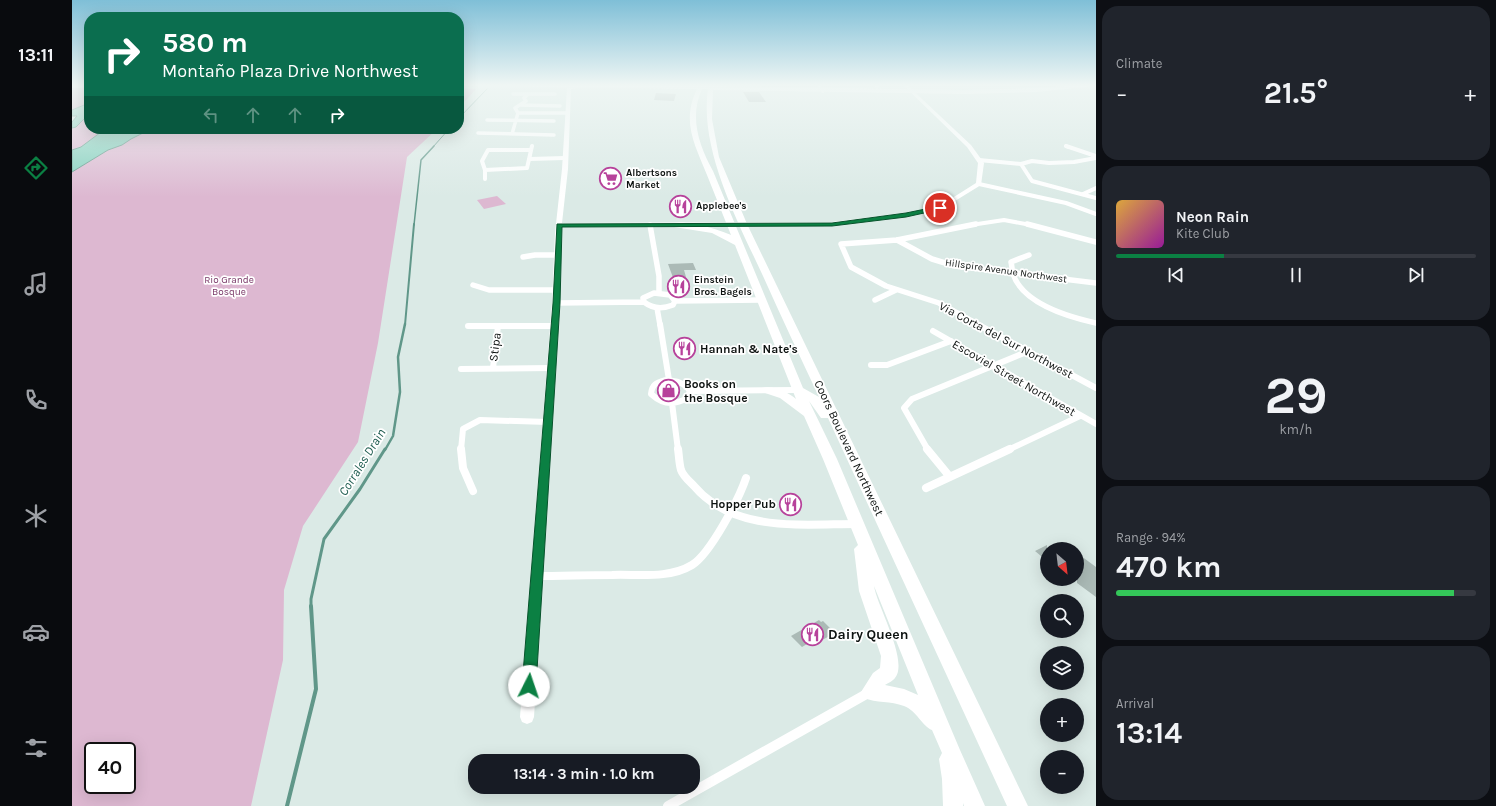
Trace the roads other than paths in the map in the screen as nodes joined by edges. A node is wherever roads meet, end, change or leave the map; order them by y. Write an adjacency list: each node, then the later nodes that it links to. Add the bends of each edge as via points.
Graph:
1 (516, 122): 6 (street)
2 (567, 122): 13 (street)
3 (693, 122): 23 (main road, Coors Boulevard Northwest, via 701,158)
4 (942, 122): 14 (street, via 969,146)
5 (478, 133): 6 (street)
6 (512, 134): 7 (street)
7 (554, 135)
8 (491, 145): 10 (street)
9 (1066, 146): 11 (street)
10 (488, 150): 12 (street, via 531,148); 16 (street, via 482,161)
11 (1096, 157): 15 (street, via 1074,162 1032,161)
12 (529, 158): 13 (street); 16 (street, via 527,168)
13 (565, 158): 24 (street)
14 (979, 160): 15 (street); 18 (street, via 981,163)
15 (1021, 164): 20 (street, via 1032,181)
16 (485, 170): 17 (street)
17 (485, 179)
18 (978, 184): 22 (street, via 1066,203); 23 (street, via 940,208 906,215 832,224)
19 (1096, 188): 20 (street)
20 (1082, 194): 21 (street)
21 (1096, 198)
22 (1096, 214)
23 (737, 224): 26 (street); 29 (main road, Coors Boulevard Northwest); 73 (main road, Coors Boulevard Northwest)
24 (559, 225): 25 (street); 30 (street)
25 (650, 225): 26 (street); 38 (street, via 659,276)
26 (674, 225): 29 (main road, via 714,230 728,235)
27 (897, 240): 28 (street, via 1004,220); 33 (street, Hillspire Avenue Northwest, via 947,264); 37 (street, Via Corta del Sur Northwest, via 841,244 851,267)
28 (1096, 242)
29 (739, 244): 39 (main road, Coors Boulevard Northwest)
30 (558, 255): 32 (street); 36 (street)
31 (1030, 255): 33 (street, via 1011,262)
32 (523, 257)
33 (1011, 273): 34 (street, Hillspire Avenue Northwest); 45 (street, via 1029,295 1041,304 1078,319)
34 (1096, 283)
35 (473, 285): 36 (street, via 489,290)
36 (557, 290): 43 (street)
37 (896, 290): 40 (street); 51 (street, Via Corta del Sur Northwest, via 939,304)
38 (659, 292): 41 (street, via 670,295); 42 (street, via 646,296 643,298)
39 (761, 300): 41 (street); 60 (main road, Coors Boulevard Northwest)
40 (874, 300)
41 (675, 301): 44 (street, via 669,306)
42 (644, 302): 43 (street); 44 (street)
43 (556, 303): 48 (street)
44 (658, 308): 57 (street)
45 (1096, 323)
46 (468, 326): 47 (street)
47 (498, 326): 48 (street); 54 (street, Stipa)
48 (555, 326): 55 (street)
49 (933, 331): 50 (street, Escoviel Street Northwest)
50 (951, 341): 52 (street, via 887,365); 53 (street, Escoviel Street Northwest)
51 (1029, 351): 53 (street); 58 (street, Via Corta del Sur Northwest)
52 (871, 365)
53 (994, 365): 63 (street, Escoviel Street Northwest); 67 (street, via 912,399 904,408 930,455)
54 (493, 368): 55 (street); 56 (street)
55 (552, 368): 65 (street)
56 (461, 369)
57 (669, 380): 61 (street, via 684,384); 62 (street, via 655,383 650,390 654,398)
58 (1096, 388)
59 (766, 390): 60 (street); 61 (street); 64 (main road, via 796,403)
60 (798, 390): 64 (main road, Coors Boulevard Northwest); 73 (main road, via 806,393 820,405 870,512)
61 (690, 391): 62 (street, via 690,395 683,401)
62 (672, 403): 71 (street, via 681,471 703,497)
63 (1080, 416): 66 (street, Escoviel Street Northwest); 67 (street)
64 (811, 417): 72 (main road, Coors Boulevard Northwest)
65 (548, 422): 70 (street, via 480,420 463,429 460,442 461,463); 74 (street)
66 (1096, 424)
67 (950, 477): 69 (street)
68 (746, 478): 71 (street)
69 (926, 488)
70 (473, 491)
71 (730, 514): 72 (street, via 775,524); 74 (street, via 700,558 675,572)
72 (859, 530): 75 (main road, via 867,591 890,656 889,672 879,679); 77 (main road, Coors Boulevard Northwest)
73 (890, 535): 81 (main road, Coors Boulevard Northwest)
74 (536, 576): 76 (street)
75 (870, 692): 77 (main road, via 888,693 922,707); 78 (street)
76 (527, 717)
77 (943, 733): 79 (main road, via 952,779); 80 (main road, Coors Boulevard Northwest)
78 (668, 806)
79 (953, 806)
80 (975, 806)
81 (1018, 806)

